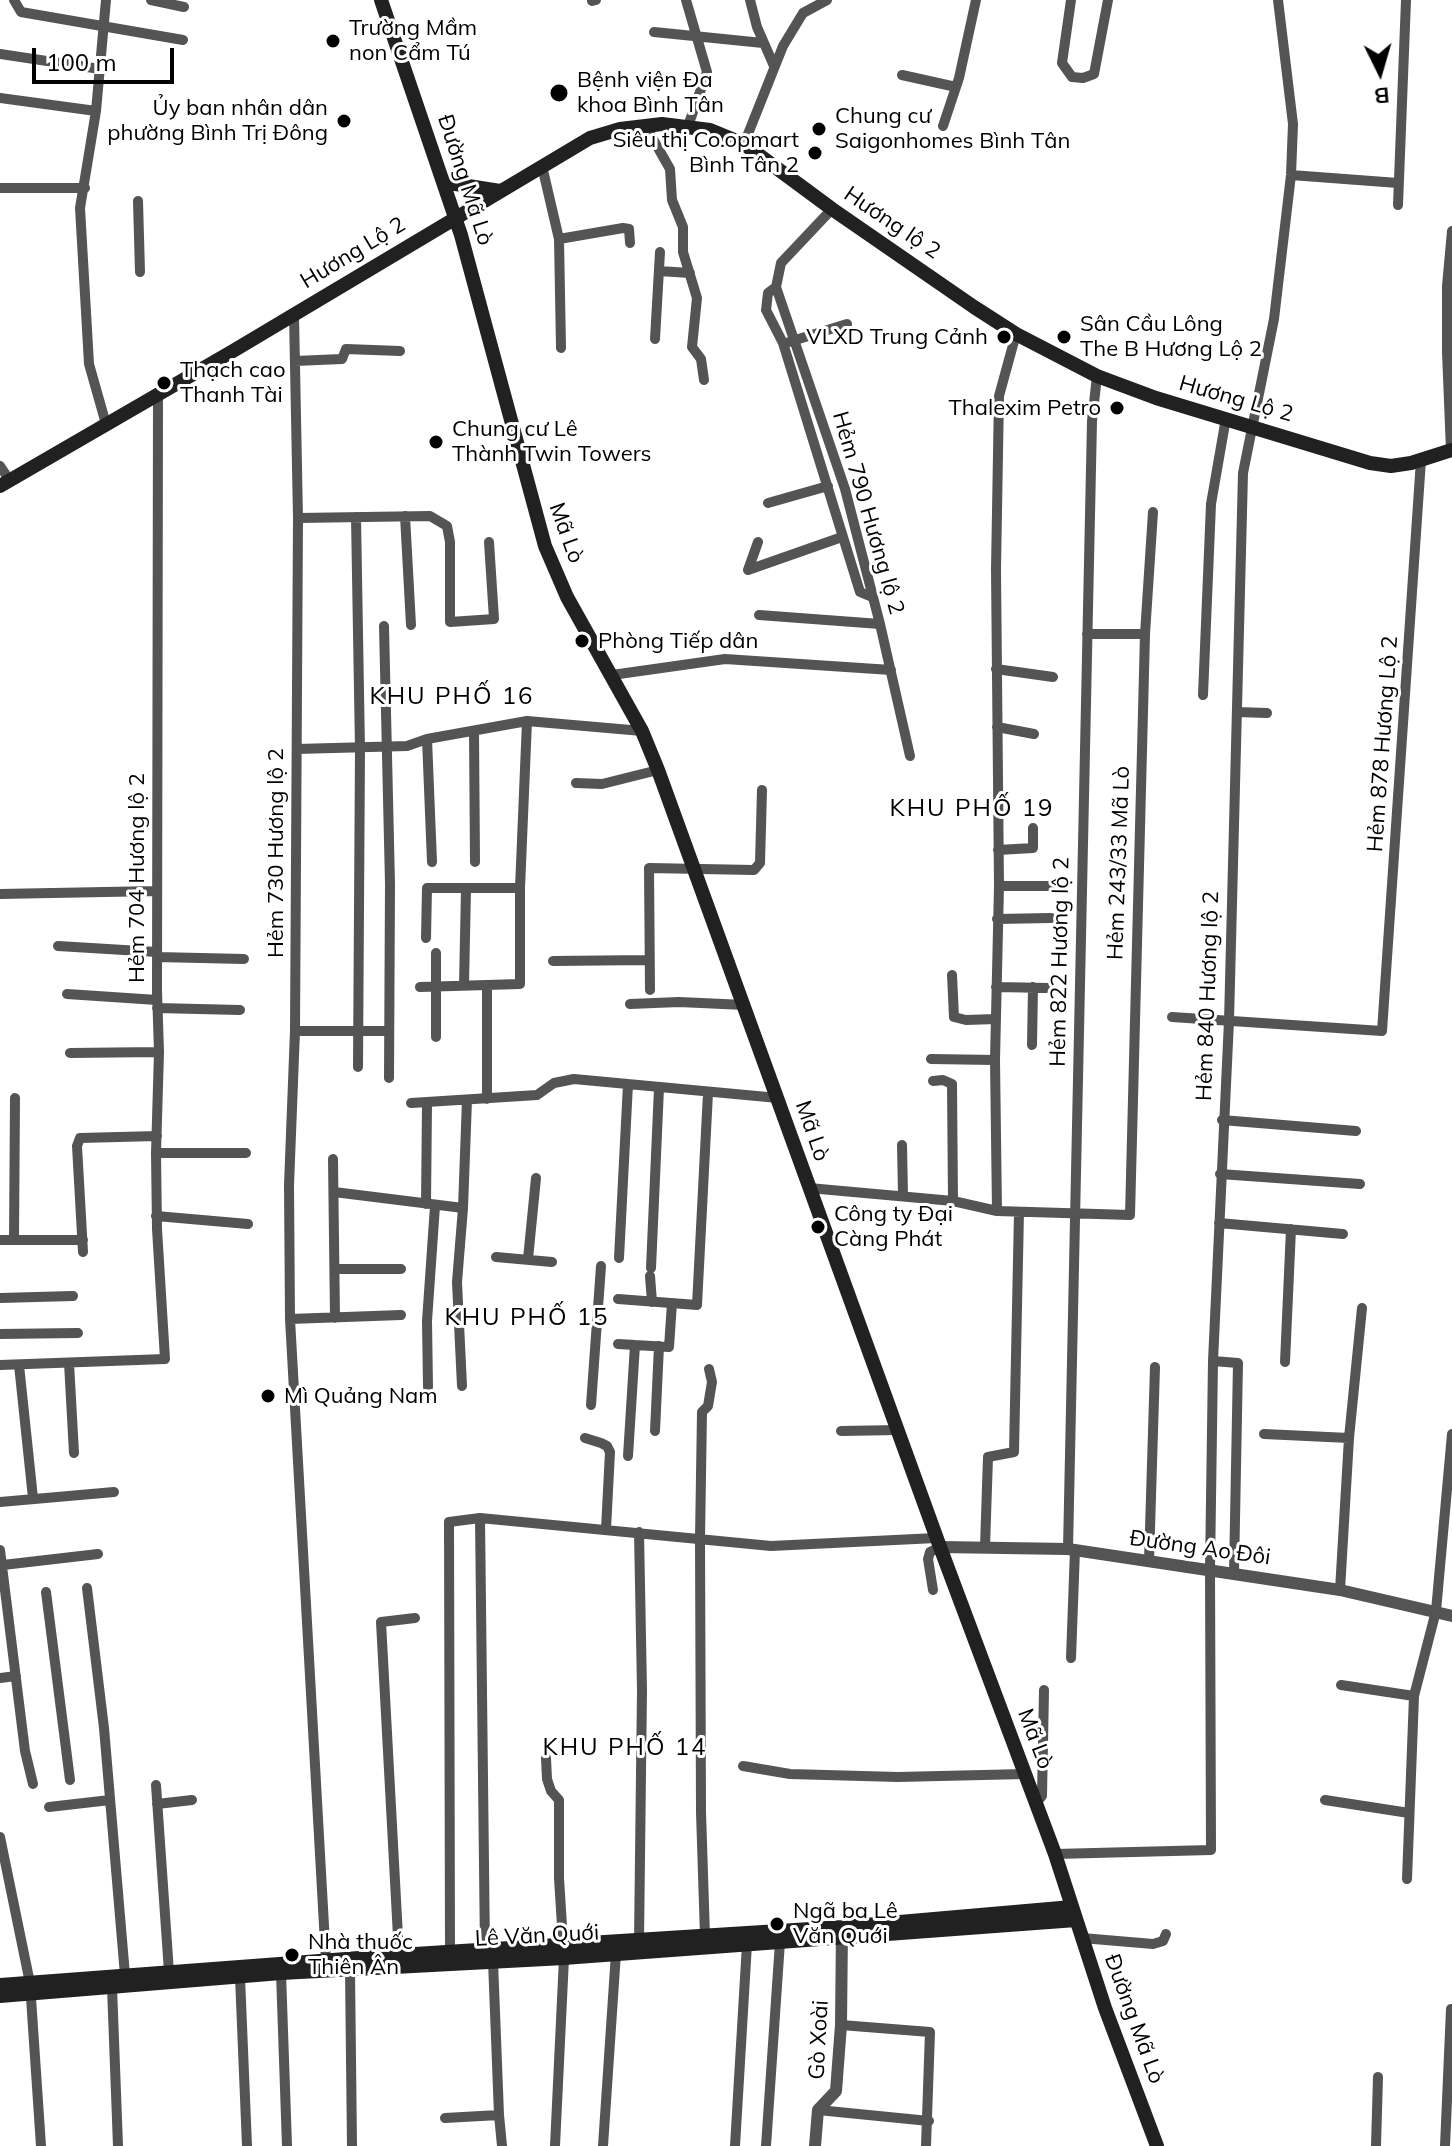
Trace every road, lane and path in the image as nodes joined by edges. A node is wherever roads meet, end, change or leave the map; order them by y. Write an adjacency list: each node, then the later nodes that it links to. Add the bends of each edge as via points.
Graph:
1 (14, 0): 14 (street, via 21,12)
2 (106, 0): 14 (street)
3 (151, 0): 13 (street)
4 (381, 0): 32 (main road, Đường Mã Lò)
5 (686, 0): 16 (street)
6 (750, 0): 18 (street)
7 (827, 0): 20 (street, via 803,13)
8 (976, 0): 23 (street)
9 (1071, 0): 10 (street, via 1062,63 1072,77 1083,78 1094,74)
10 (1108, 0)
11 (1278, 0): 31 (street, Hẻm 840 Hương lộ 2, via 1293,124)
12 (1406, 0): 33 (street)
13 (184, 7)
14 (105, 26): 17 (street); 21 (street)
15 (654, 32): 16 (street)
16 (696, 36): 18 (street); 27 (street, via 707,72)
17 (183, 40)
18 (763, 43): 20 (street)
19 (0, 54): 21 (street)
20 (774, 66): 29 (street)
21 (100, 69): 25 (street)
22 (902, 75): 23 (street)
23 (956, 87): 28 (street)
24 (0, 98): 25 (street)
25 (96, 111): 35 (street)
26 (645, 125): 27 (main road, Hương Lộ 2); 30 (main road, Hương Lộ 2, via 590,138); 47 (street, via 670,169)
27 (688, 126): 29 (main road, Hương Lộ 2)
28 (943, 126)
29 (744, 144): 39 (main road, Hương lộ 2)
30 (542, 166): 36 (main road, Hương Lộ 2); 42 (street)
31 (1291, 175): 33 (street); 63 (street, Hẻm 840 Hương lộ 2, via 1274,319)
32 (443, 182): 36 (main road); 40 (main road, Đường Mã Lò)
33 (1398, 183): 38 (street)
34 (0, 188): 35 (street)
35 (85, 188): 62 (street, via 80,208 89,364)
36 (500, 191): 40 (main road, Hương Lộ 2)
37 (138, 201): 46 (street)
38 (1398, 205)
39 (832, 209): 48 (street, via 781,263); 51 (main road, Hương lộ 2)
40 (455, 217): 49 (main road, Hương Lộ 2); 57 (main road, Đường Mã Lò)
41 (1452, 231): 64 (street, via 1447,286)
42 (559, 239): 43 (street, via 623,228 629,229); 54 (street)
43 (630, 243)
44 (660, 252): 45 (street)
45 (659, 271): 47 (street); 52 (street)
46 (140, 272)
47 (690, 273): 59 (street, via 697,298 692,347 701,359)
48 (776, 287): 53 (street, Hẻm 790 Hương lộ 2); 53 (street, via 768,293 766,310)
49 (294, 315): 56 (street, Hẻm 730 Hương lộ 2); 60 (main road, Hương Lộ 2)
50 (847, 324): 53 (street)
51 (1016, 334): 58 (main road, Hương Lộ 2); 84 (street, via 999,396)
52 (655, 339)
53 (788, 342): 68 (street); 77 (street, Hẻm 790 Hương lộ 2, via 845,489)
54 (561, 348)
55 (400, 351): 56 (street, via 346,349 342,359)
56 (295, 361): 73 (street, Hẻm 730 Hương lộ 2)
57 (501, 376): 86 (main road, Mã Lò, via 545,546)
58 (1097, 376): 61 (main road, Hương Lộ 2); 82 (street, Hẻm 822 Hương lộ 2)
59 (704, 380)
60 (158, 396): 62 (main road, Hương Lộ 2); 113 (street, Hẻm 704 Hương lộ 2)
61 (1226, 418): 63 (main road, Hương Lộ 2); 88 (street, via 1211,504)
62 (106, 424): 67 (main road, Hương Lộ 2)
63 (1252, 426): 65 (main road, Hương Lộ 2, via 1370,463 1391,466); 89 (street, Hẻm 840 Hương lộ 2, via 1243,473)
64 (1451, 450): 65 (main road, Hương Lộ 2)
65 (1421, 460): 140 (street, Hẻm 878 Hương Lộ 2, via 1382,1031)
66 (0, 466): 67 (street)
67 (5, 484)
68 (828, 486): 69 (street); 74 (street)
69 (768, 503)
70 (1153, 512): 83 (street, Hẻm 243/33 Mã Lò)
71 (405, 516): 72 (street); 75 (street, via 430,516 447,526 450,622 494,619); 80 (street)
72 (356, 517): 73 (street); 99 (street)
73 (298, 518): 98 (street, Hẻm 730 Hương lộ 2)
74 (842, 537): 76 (street, via 748,570); 77 (street, via 860,592)
75 (489, 542)
76 (758, 542)
77 (872, 597): 79 (street, Hẻm 790 Hương lộ 2)
78 (759, 615): 79 (street)
79 (880, 624): 85 (street, Hẻm 790 Hương lộ 2)
80 (411, 625)
81 (384, 626): 97 (street)
82 (1087, 634): 83 (street); 180 (street, Hẻm 822 Hương lộ 2)
83 (1145, 634): 180 (street, Hẻm 243/33 Mã Lò, via 1130,1215)
84 (996, 669): 87 (street); 92 (street)
85 (891, 670): 86 (street, via 725,659); 100 (street, Hẻm 790 Hương lộ 2)
86 (612, 675): 93 (main road, Mã Lò)
87 (1053, 677)
88 (1203, 695)
89 (1237, 712): 90 (street); 140 (street, Hẻm 840 Hương lộ 2)
90 (1267, 713)
91 (527, 721): 93 (street); 94 (street); 111 (street)
92 (997, 727): 95 (street); 105 (street)
93 (642, 731): 101 (main road, Mã Lò)
94 (474, 732): 96 (street); 107 (street)
95 (1034, 734)
96 (427, 739): 97 (street); 106 (street)
97 (386, 748): 99 (street); 143 (street)
98 (297, 749): 99 (street); 141 (street, Hẻm 730 Hương lộ 2)
99 (360, 749): 142 (street)
100 (910, 756)
101 (658, 770): 102 (street, via 602,784); 108 (main road, Mã Lò)
102 (576, 783)
103 (762, 790): 108 (street, via 757,867)
104 (1033, 828): 105 (street, via 1033,848)
105 (998, 850): 109 (street)
106 (432, 862)
107 (475, 862)
108 (695, 868): 122 (street, via 649,868); 136 (main road, Mã Lò)
109 (999, 886): 110 (street); 116 (street)
110 (1052, 886)
111 (520, 888): 112 (street); 127 (street, via 520,984)
112 (466, 889): 117 (street, via 427,888); 125 (street)
113 (157, 891): 114 (street); 120 (street, Hẻm 704 Hương lộ 2)
114 (0, 894)
115 (1051, 918): 116 (street)
116 (997, 919): 129 (street)
117 (426, 938)
118 (58, 946): 120 (street)
119 (436, 953): 126 (street)
120 (157, 955): 121 (street); 134 (street, Hẻm 704 Hương lộ 2)
121 (244, 959)
122 (649, 960): 123 (street); 132 (street)
123 (553, 961)
124 (952, 975): 139 (street, via 954,1017)
125 (464, 985): 126 (street); 127 (street)
126 (436, 986): 128 (street); 144 (street)
127 (487, 986): 158 (street)
128 (420, 987)
129 (996, 987): 130 (street); 139 (street)
130 (1033, 987): 131 (street); 145 (street)
131 (1049, 988)
132 (650, 990)
133 (67, 994): 134 (street)
134 (157, 1004): 137 (street); 146 (street, Hẻm 704 Hương lộ 2)
135 (630, 1004): 136 (street)
136 (745, 1005): 157 (main road, Mã Lò)
137 (240, 1010)
138 (1172, 1017): 140 (street)
139 (996, 1019): 149 (street)
140 (1229, 1021): 162 (street, Hẻm 840 Hương lộ 2)
141 (295, 1031): 142 (street); 203 (street, Hẻm 730 Hương lộ 2)
142 (358, 1031): 143 (street); 150 (street)
143 (389, 1031): 151 (street)
144 (436, 1037)
145 (1032, 1045)
146 (159, 1052): 147 (street); 164 (street, Hẻm 704 Hương lộ 2)
147 (70, 1053)
148 (931, 1059): 149 (street)
149 (995, 1060): 178 (street)
150 (358, 1067)
151 (389, 1078)
152 (933, 1081): 175 (street, via 952,1084 955,1101)
153 (628, 1084): 154 (street); 158 (street, via 574,1079 554,1083 537,1095); 189 (street)
154 (659, 1088): 155 (street); 198 (street)
155 (708, 1093): 157 (street); 199 (street, via 697,1305)
156 (15, 1098): 186 (street)
157 (778, 1098): 172 (main road, Mã Lò)
158 (487, 1099): 159 (street)
159 (467, 1100): 161 (street); 177 (street)
160 (411, 1103): 161 (street)
161 (427, 1104): 176 (street)
162 (1222, 1120): 163 (street); 169 (street, Hẻm 840 Hương lộ 2)
163 (1356, 1131)
164 (157, 1136): 166 (street, Hẻm 704 Hương lộ 2); 186 (street, via 80,1138 83,1246)
165 (902, 1145): 174 (street)
166 (156, 1153): 167 (street); 181 (street, Hẻm 704 Hương lộ 2)
167 (246, 1153)
168 (333, 1159): 173 (street)
169 (1220, 1174): 171 (street); 182 (street, Hẻm 840 Hương lộ 2)
170 (536, 1178): 190 (street)
171 (1360, 1184)
172 (809, 1188): 174 (street); 219 (main road, Mã Lò)
173 (334, 1192): 176 (street); 193 (street)
174 (903, 1195): 175 (street)
175 (953, 1201): 178 (street)
176 (430, 1205): 177 (street); 217 (street)
177 (463, 1208): 216 (street, via 457,1282)
178 (997, 1211): 179 (street)
179 (1019, 1212): 180 (street); 237 (street, via 1014,1452 988,1457)
180 (1076, 1213): 239 (street, Hẻm 822 Hương lộ 2)
181 (156, 1216): 183 (street); 211 (street, Hẻm 704 Hương lộ 2, via 165,1359)
182 (1219, 1223): 184 (street); 209 (street, Hẻm 840 Hương lộ 2)
183 (248, 1224)
184 (1291, 1229): 185 (street); 210 (street)
185 (1343, 1234)
186 (14, 1239): 187 (street)
187 (0, 1240)
188 (496, 1257): 190 (street)
189 (619, 1258)
190 (528, 1259): 191 (street)
191 (552, 1262)
192 (601, 1266): 218 (street)
193 (335, 1269): 194 (street); 202 (street)
194 (401, 1269)
195 (73, 1296): 196 (street)
196 (0, 1298)
197 (618, 1299): 198 (street)
198 (652, 1302): 199 (street)
199 (672, 1303): 208 (street, via 669,1347)
200 (1362, 1308): 225 (street)
201 (401, 1315): 202 (street)
202 (335, 1318): 203 (street)
203 (290, 1319): 288 (street, Hẻm 730 Hương lộ 2)
204 (78, 1333): 205 (street)
205 (0, 1334)
206 (618, 1344): 207 (street)
207 (635, 1345): 208 (street); 227 (street)
208 (659, 1346): 220 (street)
209 (1213, 1361): 243 (street, Hẻm 840 Hương lộ 2); 244 (street, via 1238,1363)
210 (1285, 1362)
211 (69, 1363): 213 (street); 226 (street)
212 (0, 1365): 213 (street)
213 (19, 1365): 230 (street)
214 (1155, 1367): 241 (street)
215 (709, 1369): 235 (street, via 712,1382 702,1412)
216 (462, 1386)
217 (428, 1387)
218 (591, 1405)
219 (898, 1430): 221 (street); 236 (main road, Mã Lò)
220 (655, 1431)
221 (841, 1431)
222 (1264, 1434): 225 (street)
223 (1452, 1434): 228 (street)
224 (585, 1438): 233 (street, via 610,1452)
225 (1349, 1438): 247 (street)
226 (74, 1453)
227 (628, 1456)
228 (1450, 1484): 249 (street)
229 (114, 1492): 230 (street)
230 (33, 1498): 231 (street)
231 (0, 1502)
232 (480, 1518): 233 (street); 282 (street, via 449,1522); 286 (street)
233 (606, 1529): 234 (street)
234 (639, 1532): 235 (street); 279 (street)
235 (700, 1539): 236 (street, via 771,1546); 277 (street)
236 (938, 1542): 237 (street, Đường Ao Đôi); 246 (street, via 928,1559); 260 (main road, Mã Lò)
237 (985, 1547): 239 (street, Đường Ao Đôi)
238 (0, 1550): 242 (street)
239 (1072, 1550): 241 (street, Đường Ao Đôi); 252 (street, Hẻm 822 Hương lộ 2)
240 (98, 1554): 242 (street)
241 (1149, 1561): 243 (street, Đường Ao Đôi)
242 (2, 1567): 253 (street)
243 (1210, 1569): 244 (street, Đường Ao Đôi); 272 (street, Hẻm 840 Hương lộ 2, via 1211,1850)
244 (1234, 1572): 247 (street, Đường Ao Đôi)
245 (87, 1588): 264 (street)
246 (933, 1590)
247 (1340, 1590): 249 (street, Đường Ao Đôi)
248 (46, 1592): 261 (street)
249 (1436, 1611): 250 (street, Đường Ao Đôi); 257 (street)
250 (1452, 1616)
251 (415, 1618): 285 (street, via 381,1622)
252 (1071, 1658)
253 (16, 1676): 254 (street); 262 (street)
254 (0, 1678)
255 (1341, 1685): 257 (street)
256 (1044, 1690): 267 (street, via 1042,1796)
257 (1414, 1696): 270 (street)
258 (546, 1758): 283 (street, via 547,1779 559,1800)
259 (743, 1766): 260 (street, via 790,1774)
260 (1025, 1774): 267 (main road, Mã Lò)
261 (70, 1780)
262 (33, 1784)
263 (156, 1785): 268 (street)
264 (110, 1800): 269 (street); 293 (street)
265 (192, 1800): 268 (street)
266 (1325, 1800): 270 (street)
267 (1036, 1803): 272 (main road, Mã Lò)
268 (157, 1804): 290 (street)
269 (49, 1807)
270 (1409, 1813): 273 (street)
271 (0, 1837): 296 (street)
272 (1055, 1854): 274 (main road, Mã Lò)
273 (1407, 1879)
274 (1074, 1913): 275 (main road, Lê Văn Quới); 278 (main road, Đường Mã Lò)
275 (842, 1932): 277 (main road, Lê Văn Quới); 280 (main road, Lê Văn Quới); 299 (street, Gò Xoài)
276 (1166, 1934): 278 (street, via 1153,1944)
277 (705, 1936): 279 (main road, Lê Văn Quới)
278 (1082, 1938): 317 (main road, Đường Mã Lò)
279 (639, 1941): 283 (main road, Lê Văn Quới)
280 (780, 1942): 281 (main road, Lê Văn Quới); 314 (street)
281 (747, 1944): 284 (main road, Lê Văn Quới); 313 (street)
282 (450, 1952): 286 (main road, Lê Văn Quới); 287 (main road, Lê Văn Quới)
283 (564, 1952): 284 (main road, Lê Văn Quới); 286 (main road, Lê Văn Quới); 311 (street)
284 (616, 1953): 312 (street)
285 (399, 1955): 287 (main road, Lê Văn Quới); 288 (main road, Lê Văn Quới)
286 (489, 1956): 287 (main road, Lê Văn Quới); 302 (street)
287 (423, 1960): 289 (main road, Lê Văn Quới)
288 (326, 1961): 291 (main road, Lê Văn Quới)
289 (350, 1970): 292 (main road, Lê Văn Quới); 309 (street)
290 (169, 1972): 291 (main road, Lê Văn Quới); 293 (main road, Lê Văn Quới)
291 (240, 1972): 292 (main road, Lê Văn Quới); 295 (main road, Lê Văn Quới); 307 (street)
292 (281, 1973): 308 (street)
293 (125, 1975): 296 (main road, Lê Văn Quới)
294 (0, 1985): 296 (main road, Lê Văn Quới)
295 (112, 1987): 296 (main road, Lê Văn Quới); 306 (street)
296 (31, 1988): 297 (main road, Lê Văn Quới); 305 (street)
297 (0, 1996)
298 (1451, 2009): 319 (street)
299 (841, 2025): 301 (street, Gò Xoài, via 836,2091); 304 (street, via 930,2032)
300 (1378, 2077): 318 (street)
301 (818, 2110): 304 (street); 315 (street, Gò Xoài)
302 (499, 2115): 303 (street); 310 (street)
303 (445, 2118)
304 (929, 2121): 316 (street)
305 (41, 2146)
306 (118, 2146)
307 (247, 2146)
308 (287, 2146)
309 (352, 2146)
310 (502, 2146)
311 (555, 2146)
312 (603, 2146)
313 (735, 2146)
314 (766, 2146)
315 (815, 2146)
316 (926, 2146)
317 (1157, 2146)
318 (1376, 2146)
319 (1445, 2146)

